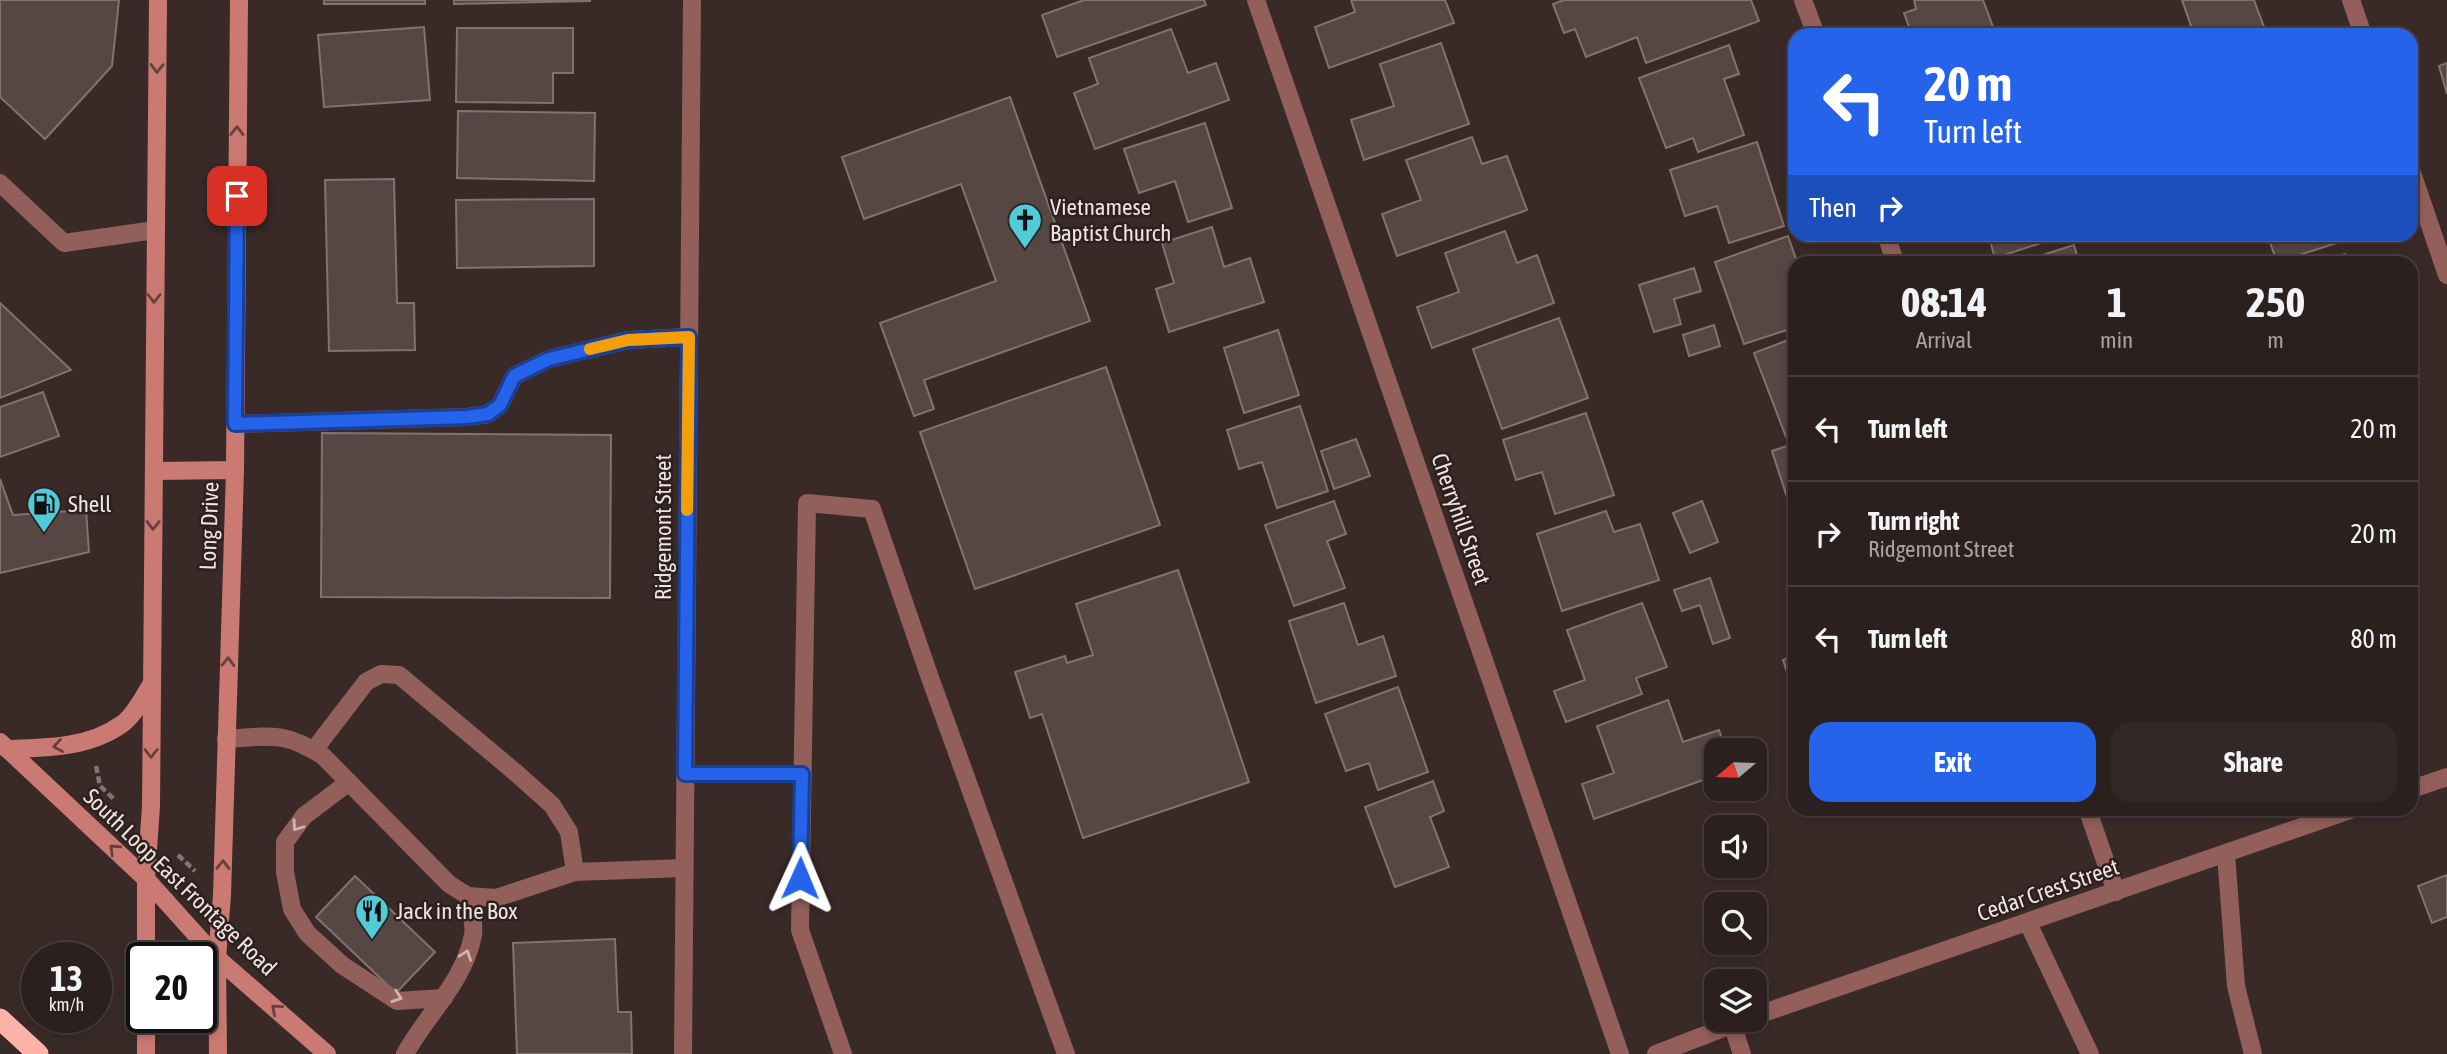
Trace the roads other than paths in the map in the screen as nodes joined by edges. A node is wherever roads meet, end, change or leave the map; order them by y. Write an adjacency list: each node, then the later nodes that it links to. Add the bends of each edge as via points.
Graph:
1 (158, 0): 11 (main road, one-way to 11)
2 (239, 0): 14 (main road, Long Drive, one-way to 2)
3 (692, 0): 13 (street, Ridgemont Street)
4 (1256, 0): 52 (street, Cherryhill Street)
5 (1803, 0): 7 (street)
6 (2351, 0): 8 (street)
7 (1813, 28)
8 (2361, 28)
9 (0, 183): 11 (street, via 64,243)
10 (2418, 190): 12 (street)
11 (155, 230): 16 (main road, one-way to 16)
12 (2447, 275)
13 (689, 337): 14 (street, via 628,340 549,359 514,376 500,405 488,414); 21 (street, Ridgemont Street)
14 (235, 424): 15 (main road, Long Drive)
15 (235, 470): 16 (main road); 18 (main road, Long Drive, one-way to 15)
16 (154, 471): 17 (main road, one-way to 17)
17 (151, 685): 19 (main road, one-way to 19, via 124,723 86,741 50,748); 31 (main road, one-way to 31)
18 (226, 739): 20 (street, via 278,735); 37 (main road, Long Drive, one-way to 18)
19 (4, 746): 31 (main road, South Loop East Frontage Road, one-way to 19)
20 (313, 750): 24 (street); 30 (street, via 366,682 381,674 399,675 552,805 569,831)
21 (685, 774): 22 (street); 29 (street, Ridgemont Street)
22 (802, 774): 50 (street, via 800,930); 51 (street, via 807,503 873,509)
23 (2447, 777): 25 (street)
24 (349, 782): 33 (street, via 449,884); 38 (street, one-way to 38, via 304,816 285,842 292,909 307,933 342,965 397,1001)
25 (2418, 787)
26 (2090, 816): 32 (street)
27 (2333, 816): 28 (street, Cedar Crest Street)
28 (2226, 854): 32 (street, Cedar Crest Street); 56 (street, via 2236,986)
29 (684, 868): 30 (street); 49 (street, Ridgemont Street)
30 (575, 872): 33 (street, via 496,898)
31 (146, 879): 35 (main road); 36 (main road, South Loop East Frontage Road)
32 (2116, 892): 34 (street, Cedar Crest Street)
33 (468, 897): 38 (street, one-way to 33, via 456,983 474,933)
34 (2028, 923): 39 (street, Cedar Crest Street); 55 (street)
35 (146, 942)
36 (203, 942)
37 (217, 958): 46 (main road, Long Drive); 47 (main road, South Loop East Frontage Road, one-way to 37)
38 (443, 998): 48 (street)
39 (1767, 1012)
40 (0, 1018): 44 (highway)
41 (1712, 1032): 53 (street)
42 (1739, 1032): 54 (street)
43 (146, 1033): 45 (main road)
44 (38, 1054)
45 (146, 1054)
46 (218, 1054)
47 (327, 1054)
48 (405, 1054)
49 (683, 1054)
50 (843, 1054)
51 (1066, 1054)
52 (1620, 1054)
53 (1656, 1054)
54 (1742, 1054)
55 (2091, 1054)
56 (2253, 1054)

